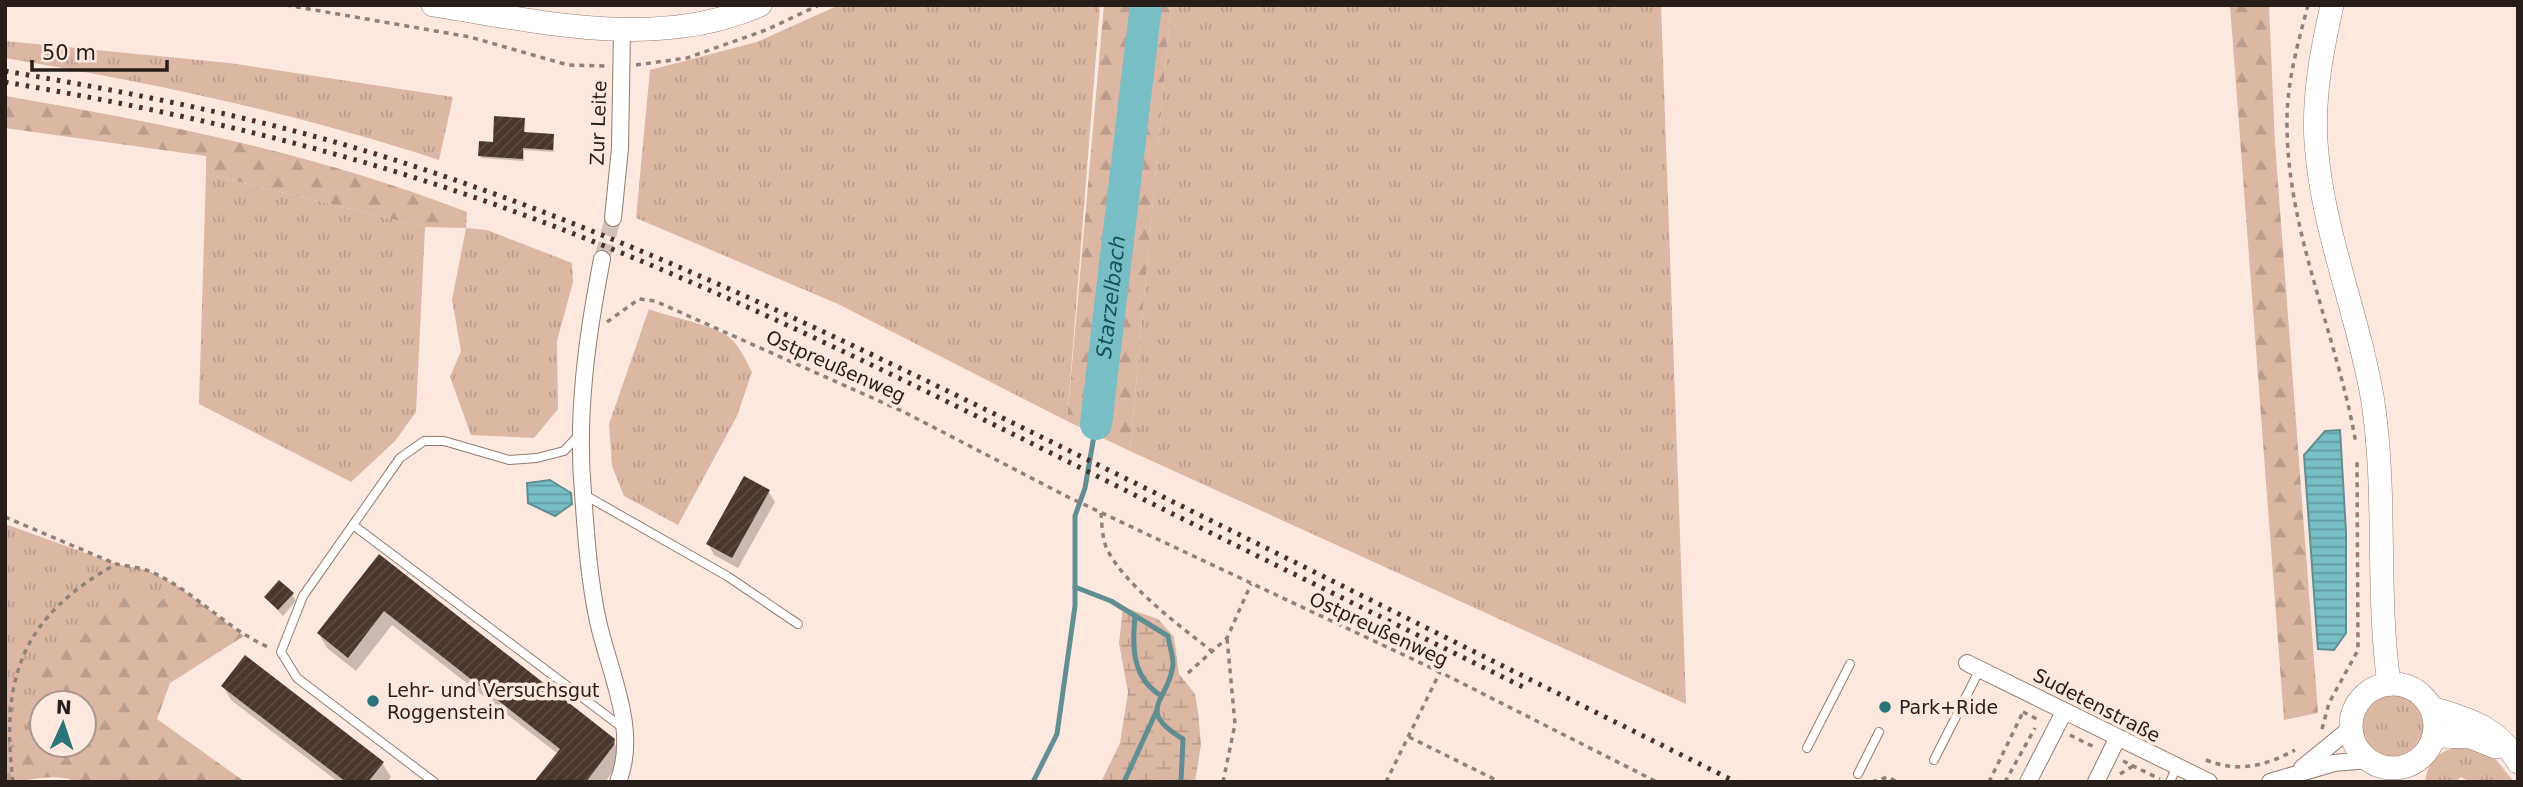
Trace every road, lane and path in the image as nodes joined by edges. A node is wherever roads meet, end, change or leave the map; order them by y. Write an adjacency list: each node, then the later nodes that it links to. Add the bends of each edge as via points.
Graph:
1 (286, 5): 8 (path, via 470,37 568,65)
2 (433, 5): 7 (main road)
3 (760, 5): 7 (main road, via 677,26)
4 (819, 5): 8 (path, via 687,58)
5 (2308, 5): 13 (path, via 2292,69 2287,120 2291,180 2347,392)
6 (2332, 5): 29 (main road, via 2319,80 2316,142 2329,225 2373,404 2381,615)
7 (622, 30): 8 (street, Zur Leite)
8 (621, 67): 9 (street, Zur Leite)
9 (613, 218)
10 (602, 260): 11 (street)
11 (591, 314): 12 (street); 16 (path, Ostpreußenweg, via 606,323 639,299 655,301 904,412)
12 (579, 435): 15 (street); 18 (lane, via 564,451 509,460 444,441 424,441 400,458)
13 (2356, 447)
14 (2357, 459): 40 (path, via 2360,634 2356,659 2325,714 2322,736)
15 (583, 494): 21 (lane, via 727,576); 35 (street, via 597,618)
16 (1101, 513): 20 (path, Ostpreußenweg); 24 (path, via 1106,548 1122,571 1174,622)
17 (5, 517): 19 (path)
18 (353, 525): 23 (lane, via 303,596); 35 (lane)
19 (116, 564): 23 (path, via 147,570 179,587 244,636); 53 (path, via 61,600 26,642 6,722)
20 (1251, 584): 22 (path); 28 (path, Ostpreußenweg)
21 (798, 624)
22 (1227, 638): 24 (path); 56 (path, via 1235,724)
23 (281, 652): 54 (lane, via 297,678)
24 (1213, 652): 27 (path)
25 (1850, 664): 41 (lane)
26 (1974, 666): 30 (street, Sudetenstraße); 44 (lane)
27 (1188, 673)
28 (1440, 673): 38 (path); 59 (path, Ostpreußenweg)
29 (2389, 684): 31 (main road, via 2414,689); 34 (main road, via 2376,687 2357,704)
30 (2032, 696): 32 (street, Sudetenstraße); 62 (path)
31 (2432, 708): 37 (main road); 46 (main road, via 2490,729)
32 (2064, 712): 39 (street, Sudetenstraße); 64 (street)
33 (2039, 720): 63 (path)
34 (2351, 728): 40 (street); 45 (main road, via 2356,746)
35 (626, 730): 55 (street)
36 (1879, 732): 50 (lane)
37 (2435, 736): 46 (main road, via 2471,737); 52 (main road)
38 (1409, 737): 57 (path); 58 (path)
39 (2117, 739): 51 (street, Sudetenstraße); 65 (street)
40 (2327, 747): 49 (street)
41 (1807, 748)
42 (2300, 748): 43 (path, via 2256,767 2221,766)
43 (2200, 758)
44 (1934, 760)
45 (2368, 760): 49 (street); 52 (main road)
46 (2518, 763)
47 (2133, 766): 48 (path)
48 (2121, 771)
49 (2297, 771): 67 (street)
50 (1858, 774)
51 (2173, 775): 66 (street, Sudetenstraße)
52 (2402, 775)
53 (13, 782)
54 (434, 782)
55 (618, 782)
56 (1223, 782)
57 (1386, 782)
58 (1500, 782)
59 (1657, 782)
60 (1872, 782): 61 (path, via 1888,777)
61 (1897, 782)
62 (1989, 782)
63 (2005, 782)
64 (2028, 782)
65 (2096, 782)
66 (2209, 782)
67 (2270, 782)

